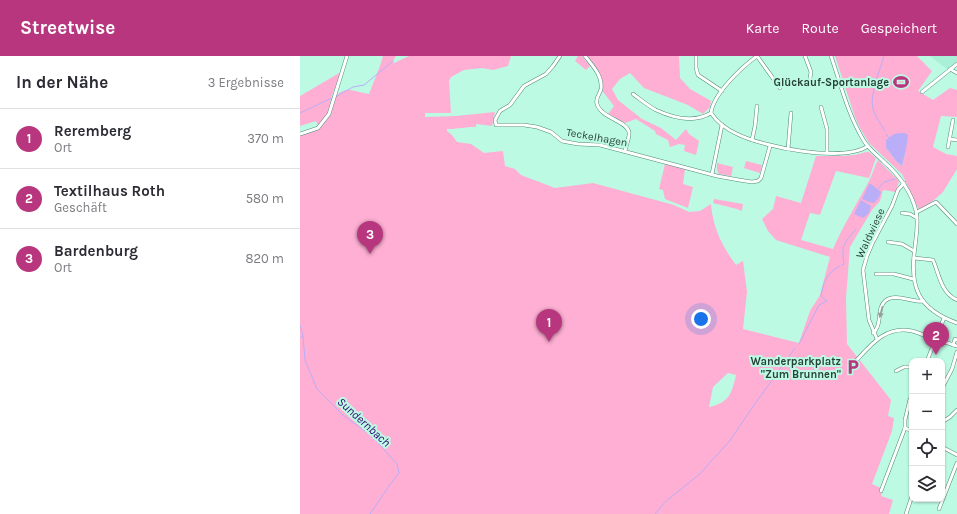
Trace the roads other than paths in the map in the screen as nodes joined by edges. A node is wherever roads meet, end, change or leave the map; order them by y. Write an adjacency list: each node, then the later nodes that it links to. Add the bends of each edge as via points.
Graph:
1 (347, 56): 24 (street, via 329,114 318,128)
2 (560, 56): 32 (street, Teckelhagen, via 546,74 524,86 510,105 500,111 495,120 496,125 524,124 551,132 562,141)
3 (584, 56): 32 (street, via 600,78 601,89 596,100 598,107 606,116 627,128 629,133)
4 (696, 56): 13 (street, via 698,75)
5 (757, 56): 12 (street); 13 (street, via 738,71)
6 (805, 56): 11 (street)
7 (831, 56): 29 (street, via 852,118)
8 (957, 64): 9 (street)
9 (950, 69): 10 (street); 14 (street)
10 (957, 73)
11 (810, 78)
12 (780, 88)
13 (722, 91): 18 (street)
14 (922, 92)
15 (633, 94): 18 (street, via 656,110 677,118 704,117)
16 (757, 106): 26 (street)
17 (821, 107): 33 (street, via 827,129)
18 (711, 112): 21 (street)
19 (791, 113): 31 (street)
20 (953, 120): 22 (street)
21 (722, 125): 26 (street); 34 (street)
22 (952, 131): 23 (street); 25 (street)
23 (957, 132)
24 (300, 134)
25 (950, 139): 27 (street); 30 (street)
26 (752, 140): 28 (street)
27 (957, 140)
28 (770, 146): 31 (street); 34 (street, Teckelhagen, via 761,178 758,180 752,182)
29 (868, 146): 33 (street, via 862,150); 35 (street)
30 (948, 147)
31 (788, 149): 33 (street)
32 (625, 151): 34 (street, Teckelhagen)
33 (827, 153)
34 (712, 174)
35 (903, 181): 36 (street); 49 (street, Waldwiese, via 873,242 863,270 868,315)
36 (917, 212): 38 (street); 39 (street, via 936,202)
37 (902, 213): 38 (street)
38 (917, 218): 41 (street)
39 (957, 224)
40 (888, 242): 41 (street, via 902,244)
41 (914, 251): 42 (street)
42 (914, 258): 44 (street); 45 (street, via 933,260 942,284)
43 (876, 274): 44 (street, via 894,274)
44 (913, 279): 46 (street)
45 (957, 300)
46 (923, 301): 47 (street, via 933,312); 49 (street, one-way to 49, via 902,297 885,300 878,328)
47 (944, 318): 48 (street); 51 (street)
48 (957, 323)
49 (873, 333): 50 (street, Waldwiese)
50 (877, 339): 51 (street, via 893,331 905,330); 57 (street)
51 (936, 340): 53 (street); 56 (street)
52 (957, 340): 53 (street, via 954,339)
53 (953, 345): 54 (street)
54 (957, 346)
55 (957, 352): 59 (street)
56 (928, 358)
57 (854, 362)
58 (909, 367): 60 (street)
59 (952, 369): 61 (street); 62 (street)
60 (896, 371)
61 (957, 371)
62 (945, 382)
63 (909, 403): 66 (street)
64 (957, 410): 65 (street)
65 (945, 420)
66 (905, 428): 67 (street); 71 (street)
67 (910, 430)
68 (945, 449): 69 (street)
69 (957, 455)
70 (957, 463): 73 (street)
71 (881, 491)
72 (910, 502): 74 (street)
73 (939, 509)
74 (906, 514)

